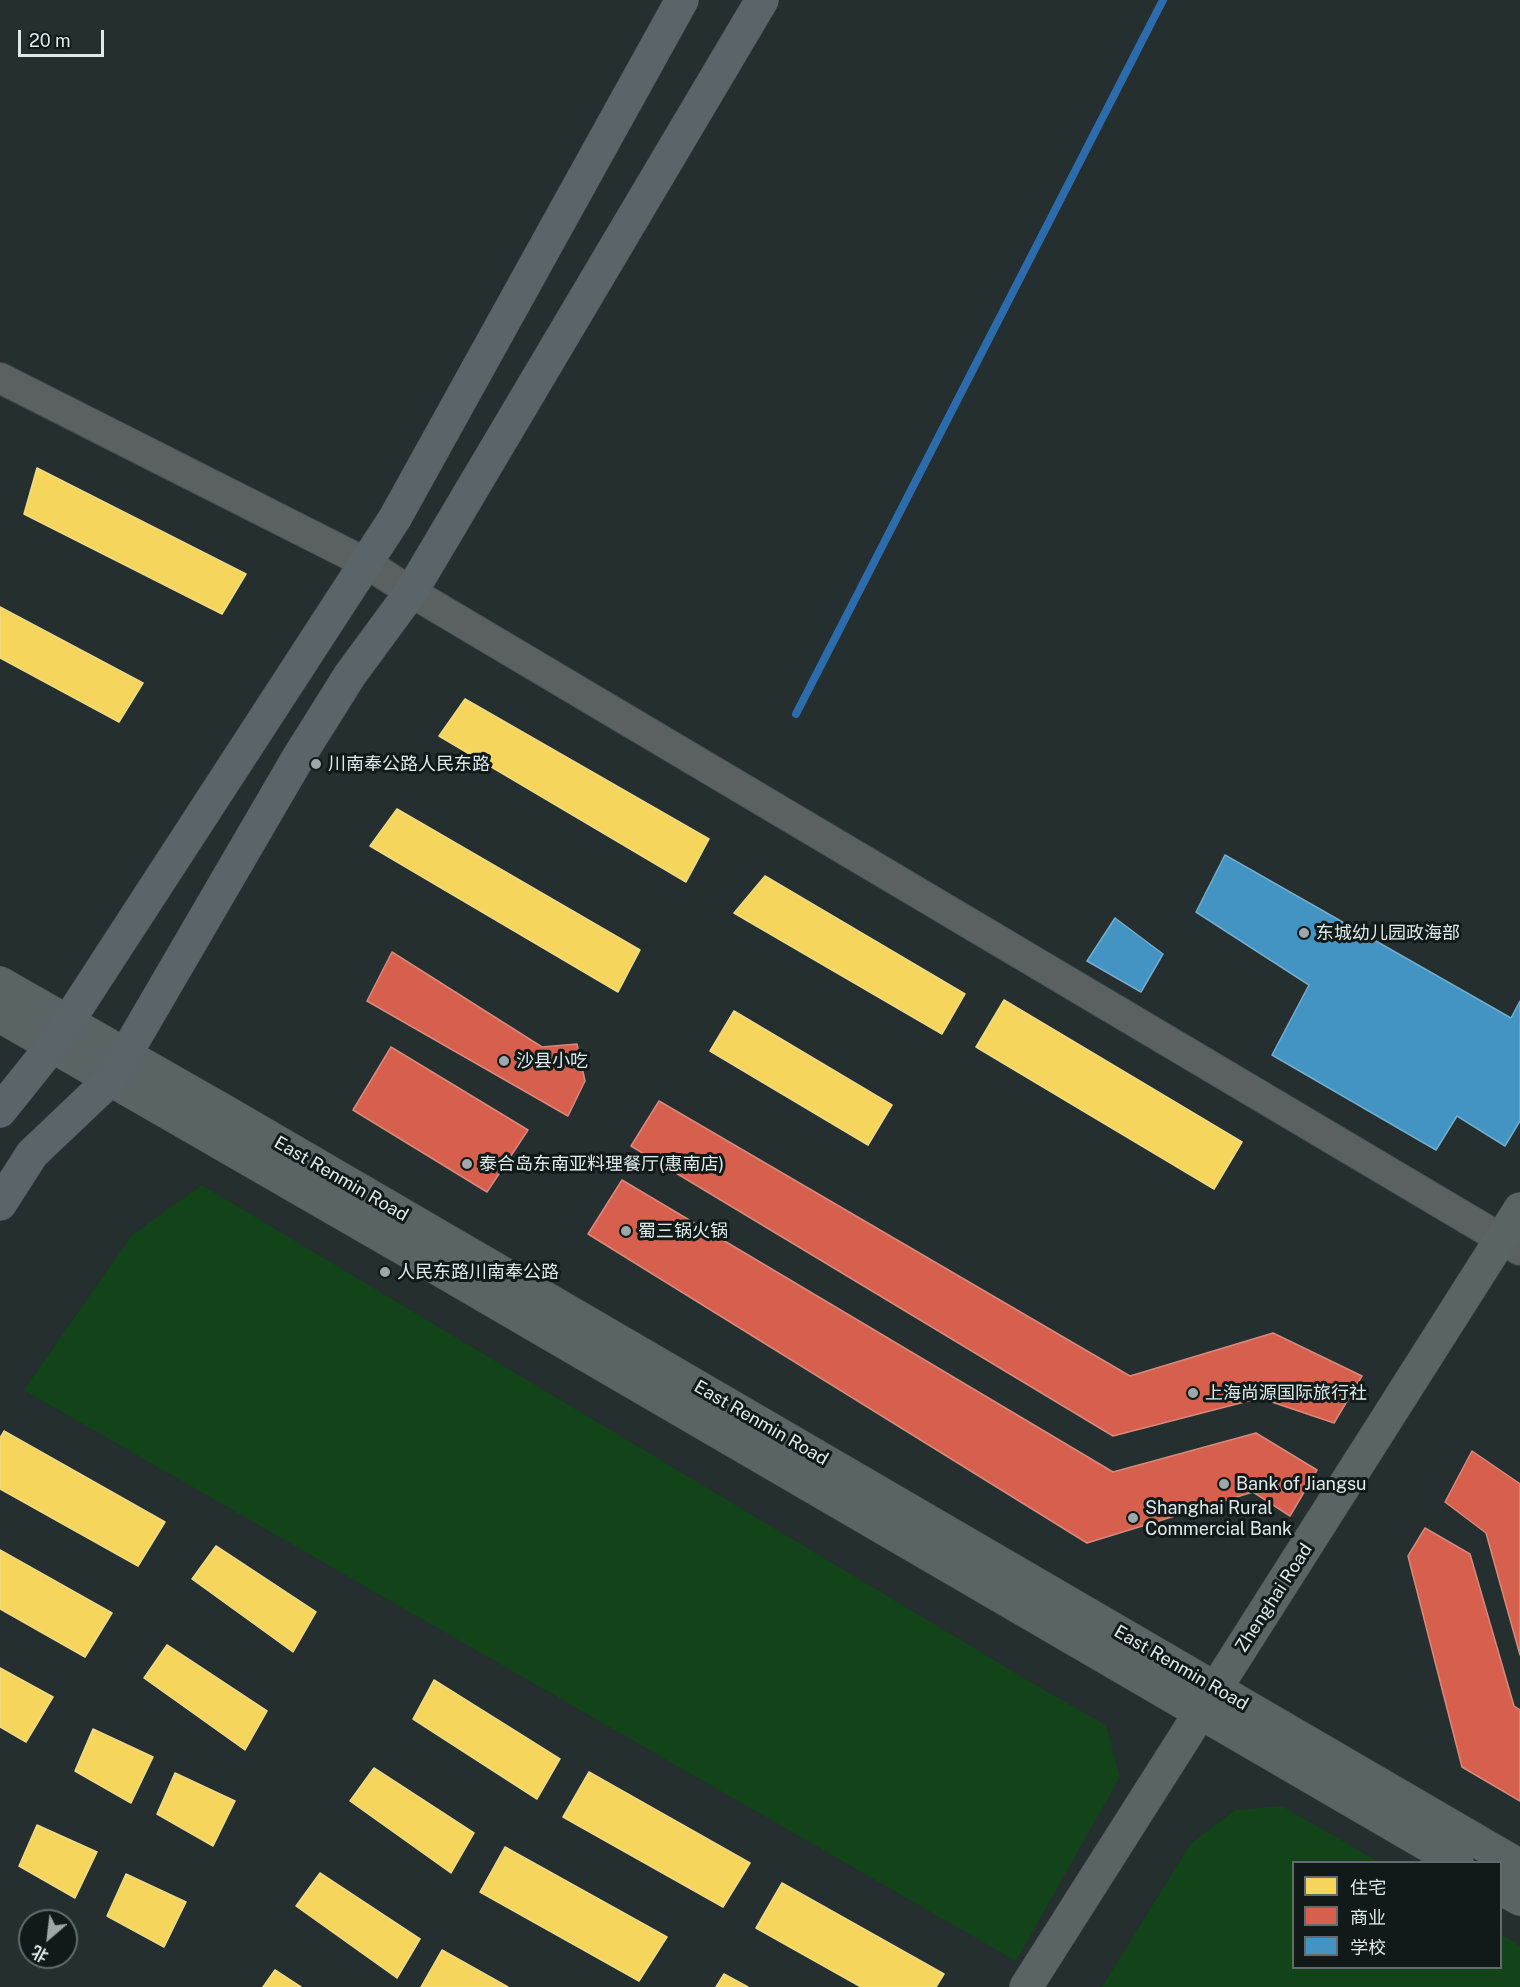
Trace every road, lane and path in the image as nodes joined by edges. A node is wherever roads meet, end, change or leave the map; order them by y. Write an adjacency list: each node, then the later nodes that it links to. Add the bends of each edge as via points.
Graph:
1 (682, 0): 4 (main road, via 395,518)
2 (762, 0): 5 (main road)
3 (0, 378): 4 (street)
4 (366, 563): 5 (street); 8 (main road)
5 (411, 592): 9 (main road, via 350,675 298,758); 13 (street)
6 (0, 983): 8 (street, East Renmin Road)
7 (0, 1016): 8 (street, East Renmin Road)
8 (60, 1034): 9 (street, East Renmin Road); 10 (main road)
9 (118, 1067): 11 (main road, via 32,1154); 14 (street, East Renmin Road)
10 (0, 1111)
11 (0, 1204)
12 (1520, 1209): 13 (street, Zhenghai Road)
13 (1510, 1244): 14 (street, Zhenghai Road)
14 (1208, 1701): 15 (street, East Renmin Road); 16 (street, East Renmin Road); 19 (street, Zhenghai Road)
15 (1454, 1861)
16 (1520, 1866)
17 (1502, 1889): 18 (street)
18 (1520, 1899)
19 (1026, 1987)

